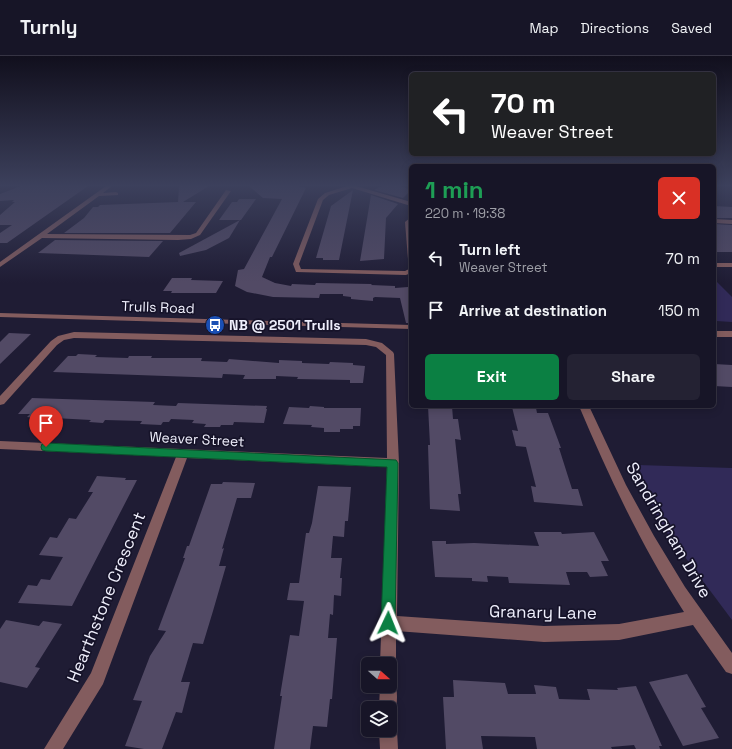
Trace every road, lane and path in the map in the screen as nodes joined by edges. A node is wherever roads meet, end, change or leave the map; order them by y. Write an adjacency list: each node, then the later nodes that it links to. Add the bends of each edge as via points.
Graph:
1 (65, 218): 8 (street)
2 (209, 218): 8 (street, via 198,234 191,237)
3 (314, 218): 12 (street, via 296,264 298,271)
4 (409, 221): 7 (street)
5 (716, 221): 6 (street)
6 (732, 222)
7 (409, 234)
8 (40, 236): 9 (street)
9 (0, 265)
10 (716, 265): 11 (street)
11 (732, 266)
12 (409, 271)
13 (0, 316): 14 (street, Trulls Road)
14 (409, 327)
15 (716, 334): 16 (street)
16 (732, 334)
17 (0, 402): 21 (street, via 54,343 61,338 74,335 366,342 378,345 390,354)
18 (585, 408): 22 (street, Sandringham Drive, via 607,460 642,529)
19 (0, 445): 20 (street, Weaver Street)
20 (183, 453): 21 (street, Weaver Street); 27 (street, Hearthstone Crescent, via 97,678)
21 (393, 463): 23 (street)
22 (696, 617): 23 (street, Granary Lane, via 619,632 551,634); 25 (street, Sandringham Drive)
23 (388, 623): 24 (street)
24 (388, 657)
25 (732, 666)
26 (388, 737): 28 (street)
27 (53, 749)
28 (389, 749)

